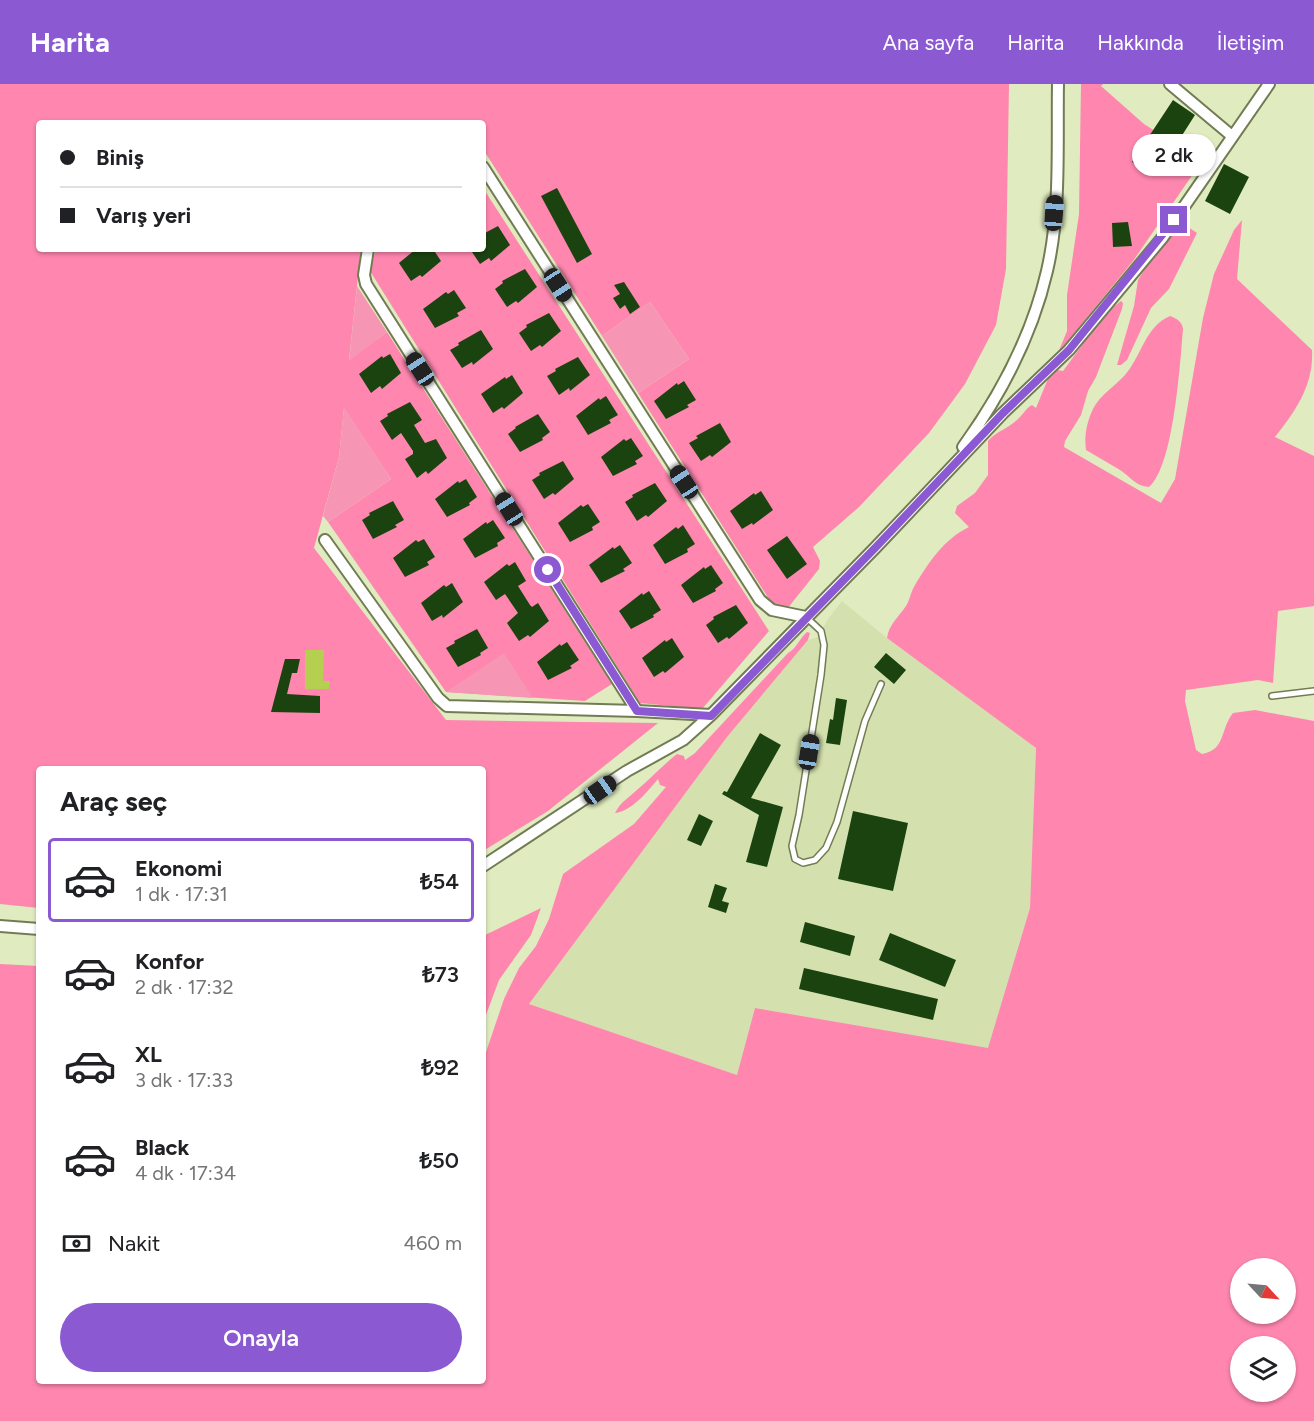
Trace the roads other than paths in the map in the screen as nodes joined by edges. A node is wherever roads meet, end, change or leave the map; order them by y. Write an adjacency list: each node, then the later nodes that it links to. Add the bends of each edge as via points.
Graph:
1 (1058, 84): 7 (street, via 1053,230 1037,305 1009,375)
2 (1170, 84): 4 (street)
3 (1269, 84): 4 (street)
4 (1232, 136): 7 (street, via 1163,237 1069,350)
5 (486, 173): 9 (street, via 760,600 771,610)
6 (368, 252): 13 (street, via 366,284)
7 (937, 482): 9 (street)
8 (325, 540): 13 (street, via 447,706)
9 (806, 617): 10 (lane, via 822,631 824,645 800,815 792,846 795,859 803,863 815,861 826,848 865,721); 14 (street)
10 (881, 684)
11 (1314, 691): 12 (lane)
12 (1272, 696)
13 (637, 711): 14 (street)
14 (711, 716): 15 (street, via 683,740 627,771)
15 (486, 864)
16 (0, 926): 17 (street)
17 (36, 929)

